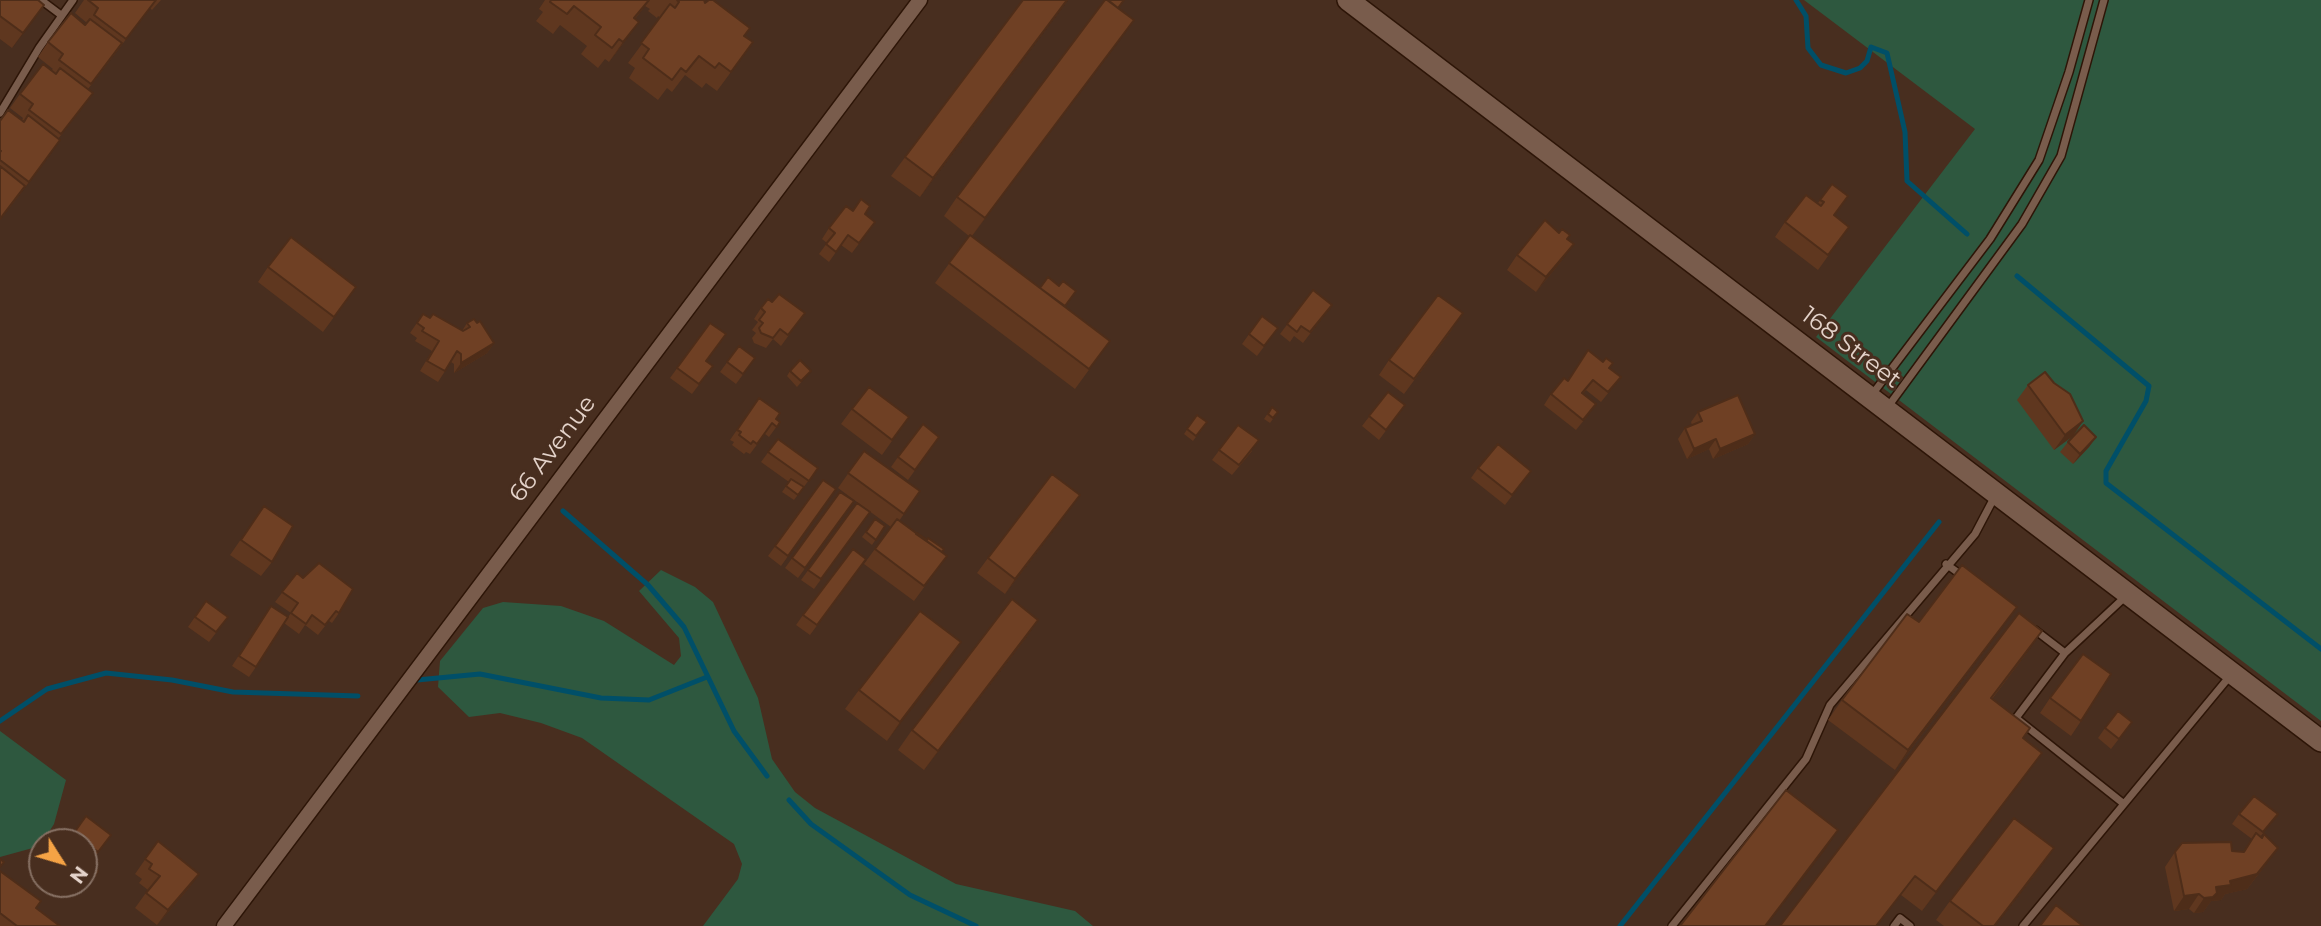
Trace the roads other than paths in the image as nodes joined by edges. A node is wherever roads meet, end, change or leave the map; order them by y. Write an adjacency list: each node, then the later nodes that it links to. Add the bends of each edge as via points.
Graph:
1 (41, 0): 7 (lane)
2 (73, 0): 7 (lane)
3 (920, 0): 19 (street, 66 Avenue)
4 (1348, 0): 9 (main road, 168 Street)
5 (2089, 0): 9 (lane, via 2039,160)
6 (2104, 0): 9 (lane, via 2061,156 2022,225)
7 (61, 15): 8 (lane)
8 (0, 113)
9 (1879, 402): 10 (main road, 168 Street)
10 (1997, 492): 11 (lane, via 1975,534); 13 (main road, 168 Street)
11 (1946, 564): 12 (lane); 20 (lane, via 1830,705 1806,759)
12 (1968, 580)
13 (2129, 593): 15 (lane); 16 (main road, 168 Street)
14 (2022, 621): 15 (lane)
15 (2065, 653): 18 (lane, via 2016,718)
16 (2233, 673): 17 (main road, 168 Street); 18 (lane)
17 (2321, 741)
18 (2124, 804): 23 (lane)
19 (224, 926)
20 (1672, 926)
21 (1894, 926): 22 (lane, via 1900,918)
22 (1910, 926)
23 (2023, 926)

